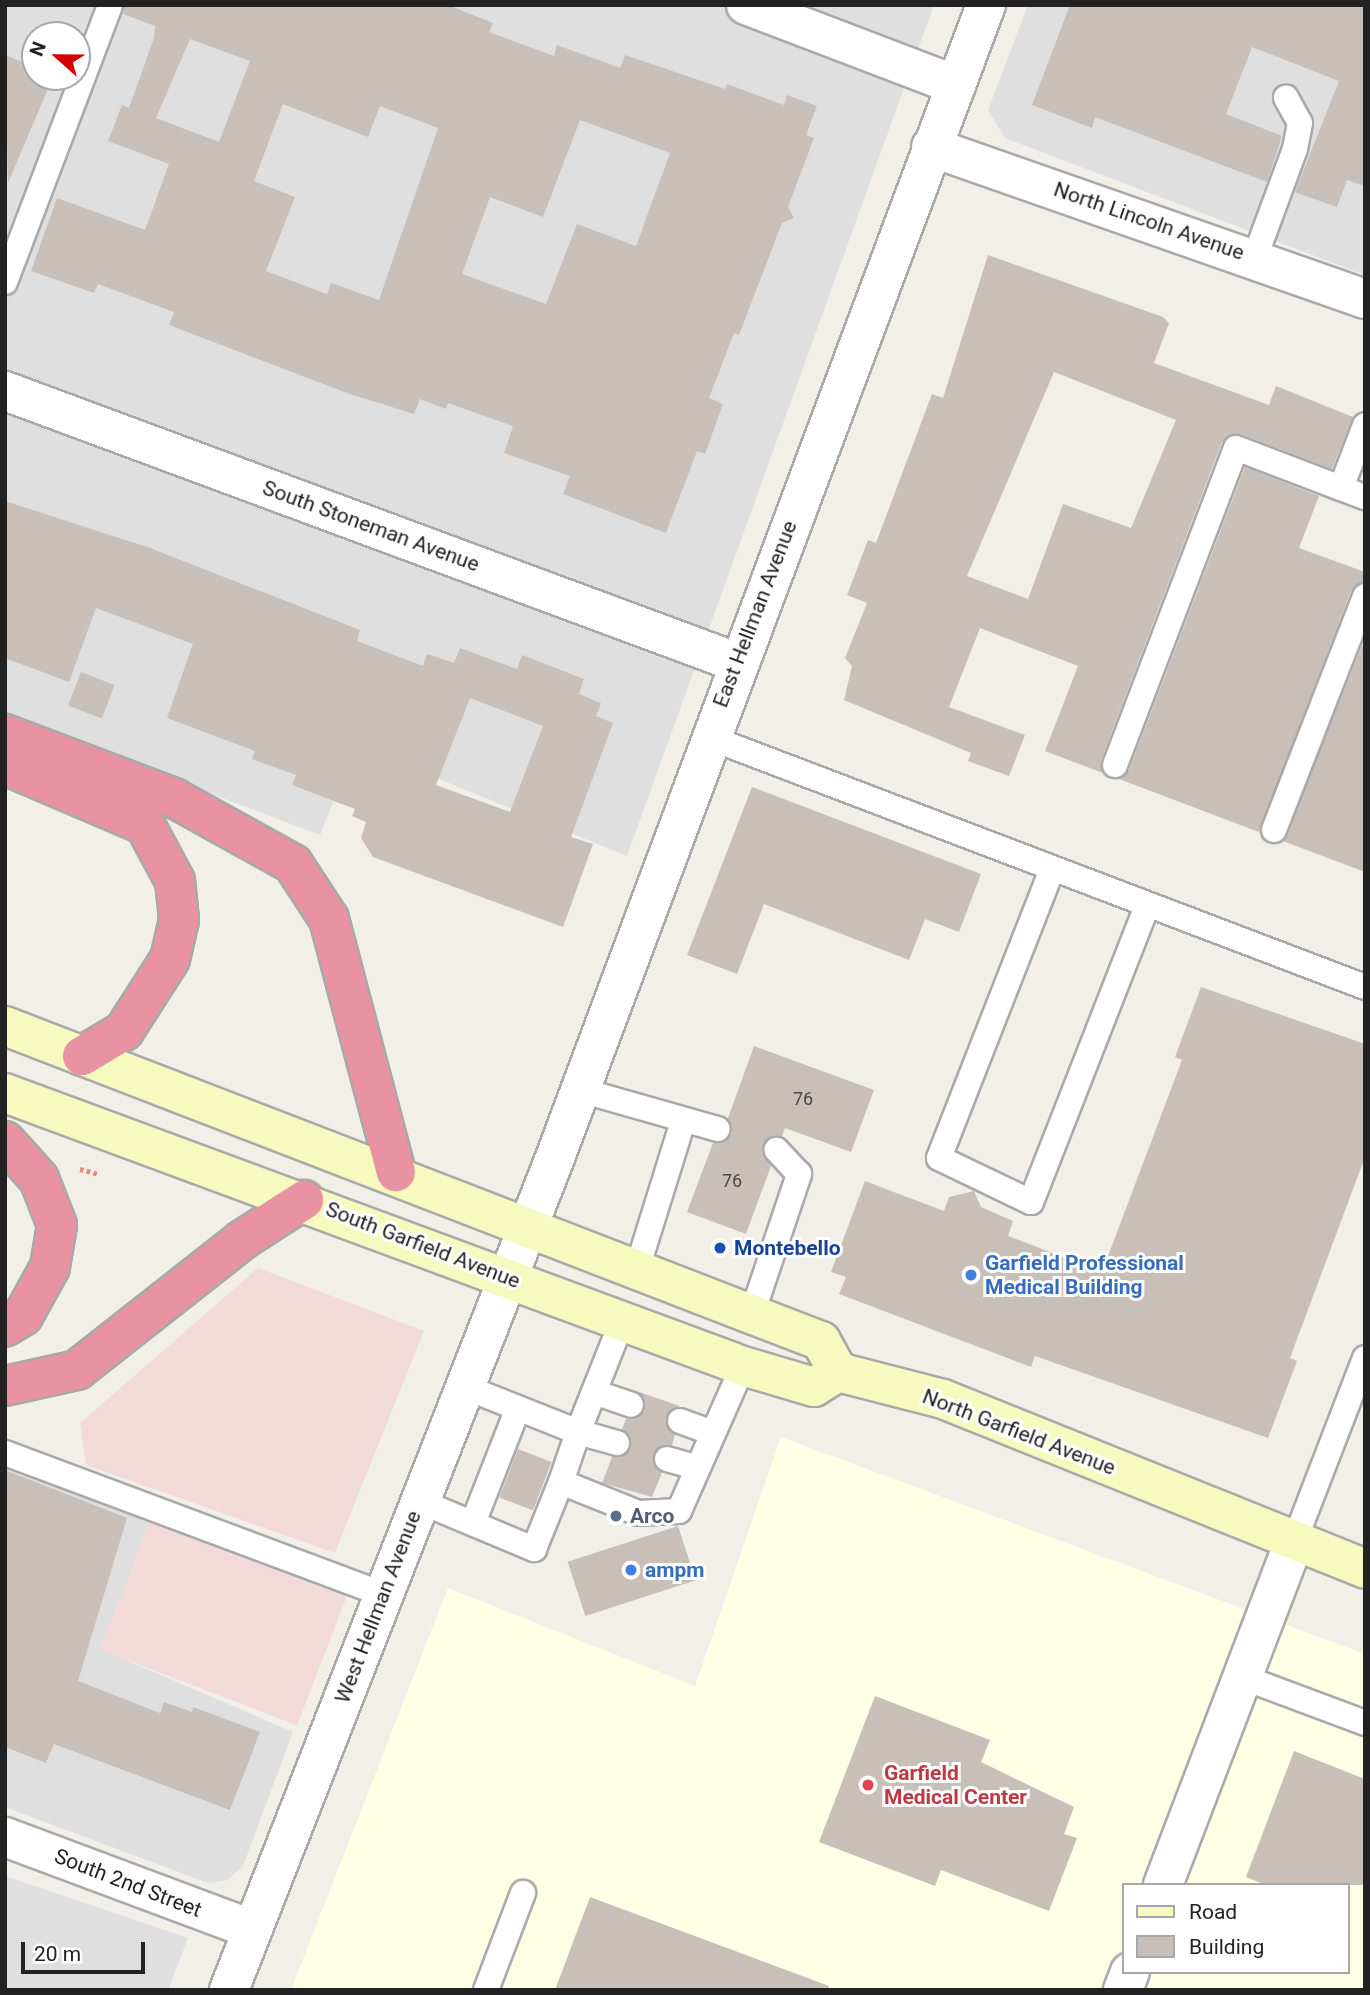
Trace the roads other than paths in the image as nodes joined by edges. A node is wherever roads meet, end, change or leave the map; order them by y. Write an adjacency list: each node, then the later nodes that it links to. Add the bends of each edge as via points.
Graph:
1 (110, 5): 8 (lane)
2 (746, 5): 4 (street)
3 (986, 5): 4 (street, East Hellman Avenue)
4 (956, 85): 6 (street, East Hellman Avenue)
5 (1286, 98): 7 (lane, via 1300,123 1295,149)
6 (931, 147): 7 (street, North Lincoln Avenue); 15 (street, East Hellman Avenue)
7 (1255, 257): 9 (street, North Lincoln Avenue)
8 (5, 282)
9 (1365, 299)
10 (5, 391): 15 (street, South Stoneman Avenue)
11 (1365, 425): 12 (lane)
12 (1341, 488): 13 (lane); 19 (lane, via 1236,448)
13 (1365, 497)
14 (1365, 596): 20 (lane)
15 (736, 662): 17 (street, East Hellman Avenue)
16 (5, 734): 32 (highway, via 174,797 293,864 328,919)
17 (708, 737): 21 (lane); 26 (street, East Hellman Avenue)
18 (5, 765): 25 (highway, via 145,825 175,881 179,920 170,959 124,1031)
19 (1115, 765)
20 (1274, 830)
21 (1051, 872): 22 (lane); 22 (lane, via 939,1158 1031,1202)
22 (1146, 909): 23 (lane)
23 (1365, 987)
24 (5, 1026): 25 (main road)
25 (82, 1056): 32 (main road)
26 (580, 1090): 28 (lane); 34 (street, East Hellman Avenue)
27 (5, 1093): 33 (main road, South Garfield Avenue)
28 (683, 1121): 29 (lane); 35 (lane)
29 (718, 1129)
30 (5, 1140): 39 (highway, via 39,1179 57,1225 50,1267 23,1316)
31 (777, 1150): 37 (lane, via 799,1174)
32 (396, 1172): 34 (main road)
33 (304, 1200): 36 (main road, South Garfield Avenue); 43 (highway, via 242,1240 78,1370)
34 (529, 1225): 35 (main road); 36 (street, West Hellman Avenue)
35 (637, 1269): 37 (main road)
36 (509, 1278): 38 (main road, South Garfield Avenue); 44 (street, West Hellman Avenue)
37 (752, 1314): 42 (main road, via 821,1340)
38 (621, 1324): 41 (main road, South Garfield Avenue); 45 (lane)
39 (5, 1327)
40 (1365, 1358): 58 (lane)
41 (743, 1366): 42 (main road, South Garfield Avenue, via 814,1387); 50 (lane)
42 (838, 1372): 58 (main road, North Garfield Avenue, via 943,1399)
43 (5, 1386)
44 (465, 1387): 47 (lane); 56 (street, West Hellman Avenue)
45 (594, 1392): 46 (lane); 49 (lane)
46 (631, 1405)
47 (518, 1408): 49 (lane); 57 (lane)
48 (680, 1421): 50 (lane)
49 (579, 1432): 51 (lane); 55 (lane)
50 (713, 1433): 54 (lane)
51 (617, 1443)
52 (5, 1453): 60 (lane)
53 (667, 1459): 54 (lane)
54 (698, 1468): 55 (lane, via 679,1511 638,1513)
55 (561, 1482): 57 (lane, via 534,1549)
56 (419, 1501): 57 (lane); 60 (street, West Hellman Avenue)
57 (473, 1523)
58 (1294, 1542): 59 (main road, North Garfield Avenue); 61 (street)
59 (1365, 1569)
60 (382, 1594): 66 (street, West Hellman Avenue)
61 (1242, 1677): 62 (lane); 64 (street)
62 (1365, 1723)
63 (5, 1837): 66 (street, South 2nd Street)
64 (1164, 1883)
65 (523, 1893): 68 (lane)
66 (251, 1929): 67 (street, West Hellman Avenue)
67 (229, 1990)
68 (486, 1990)

